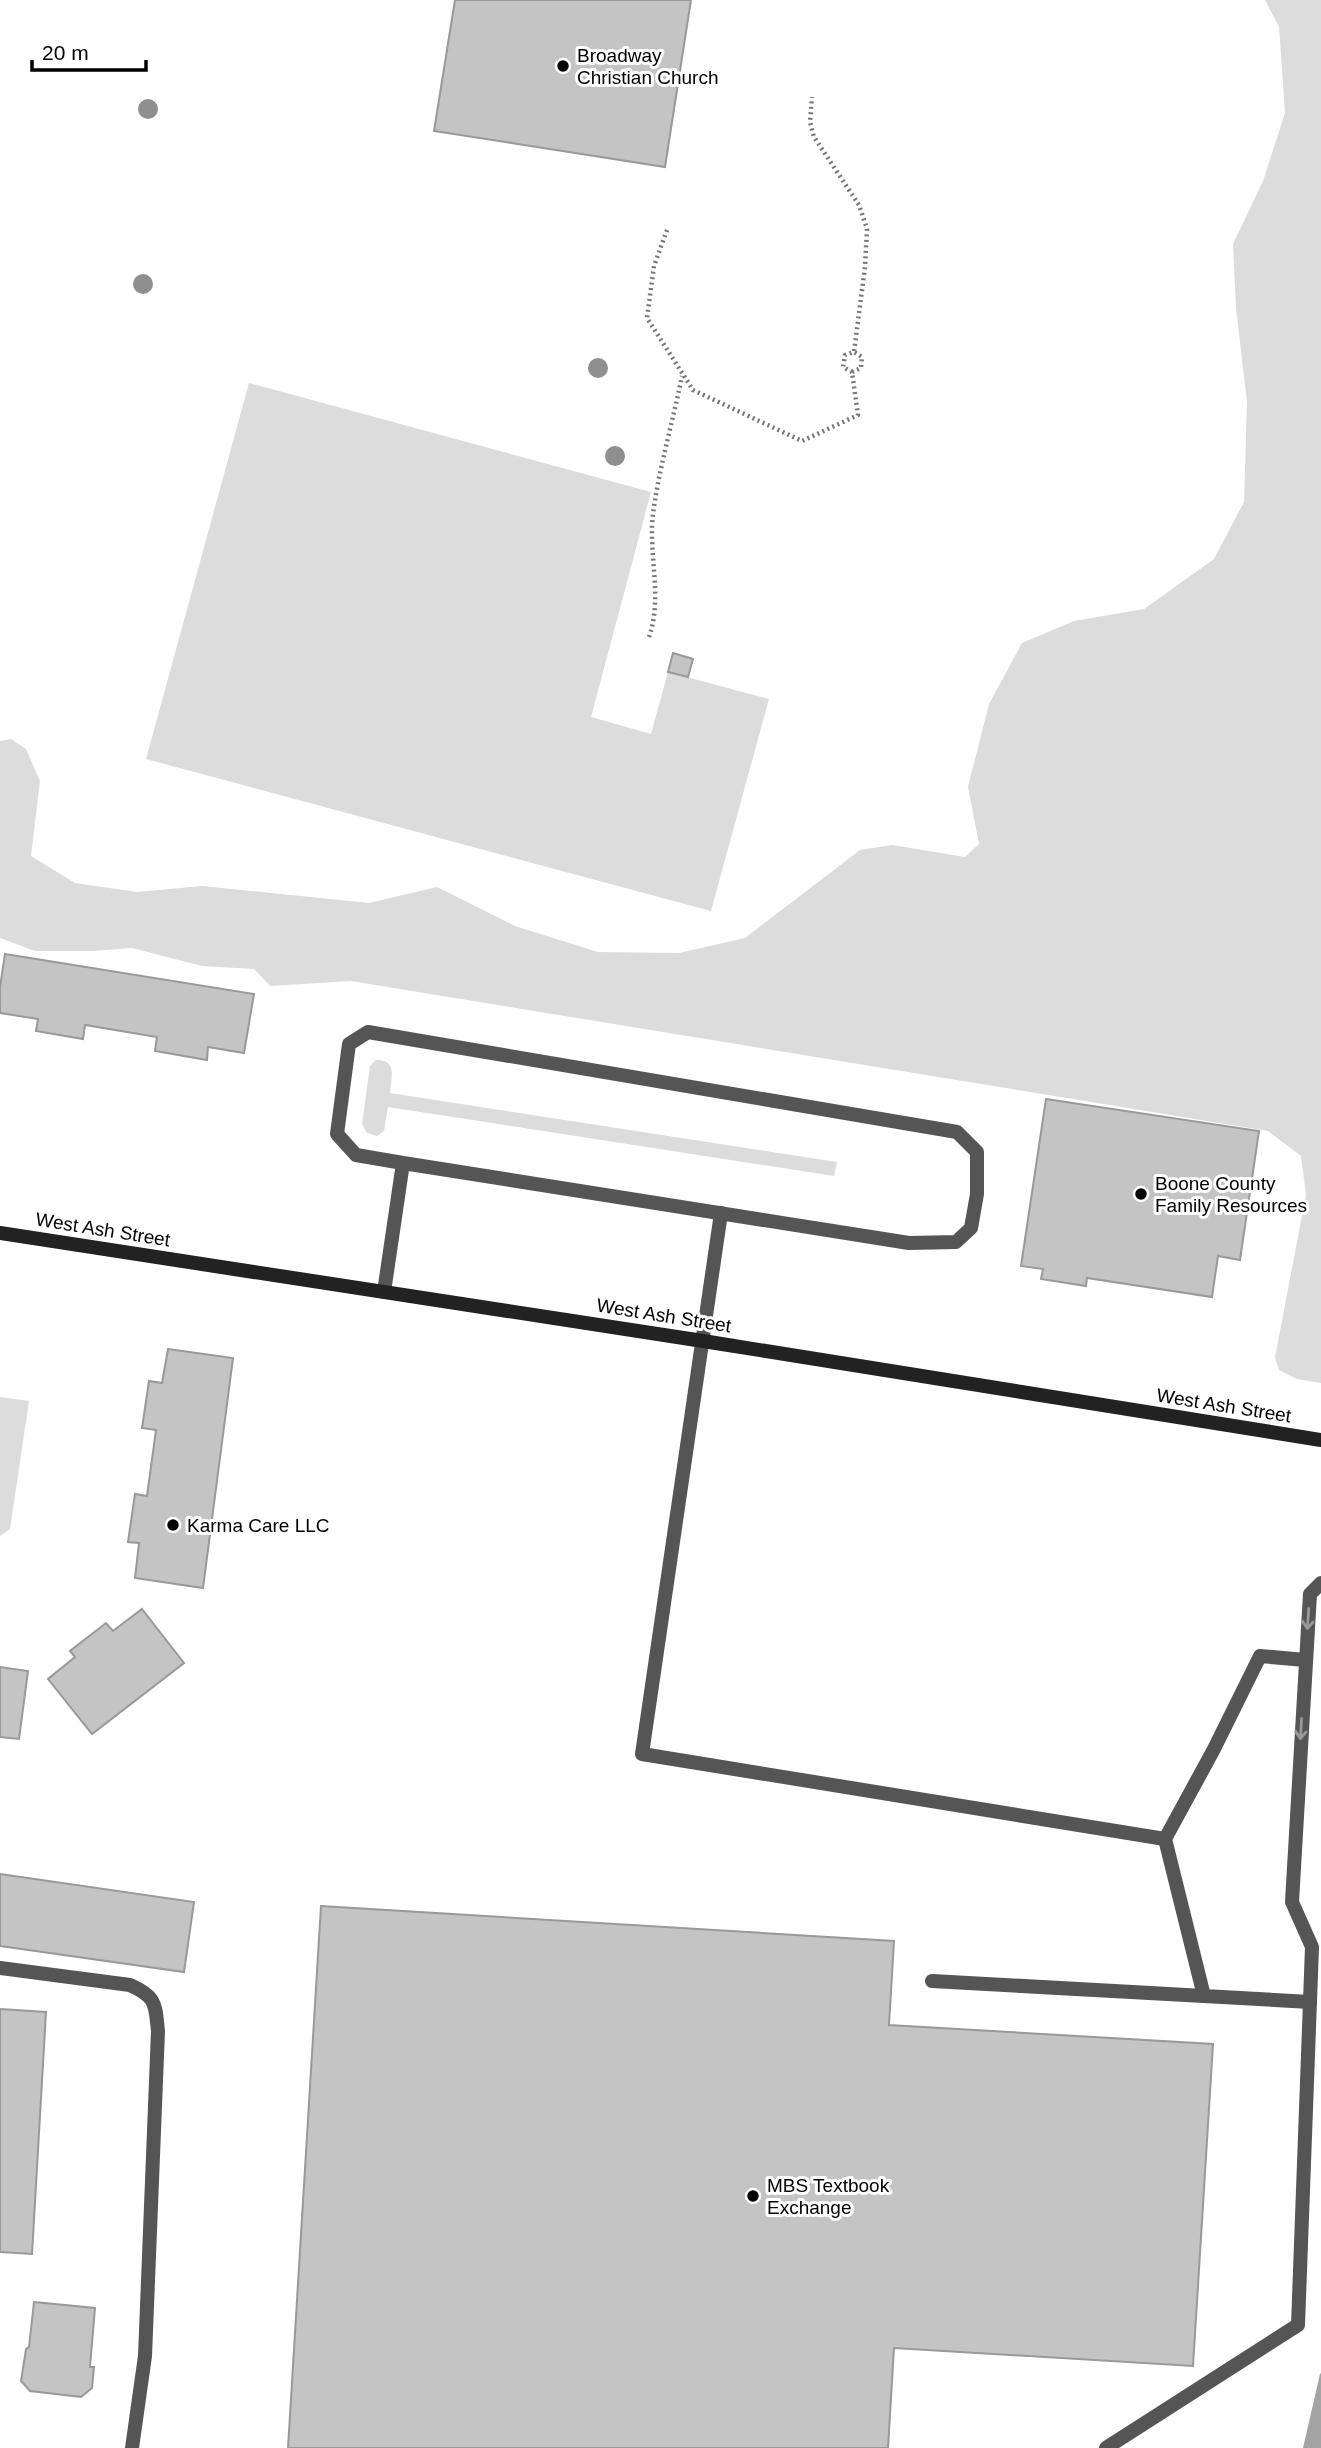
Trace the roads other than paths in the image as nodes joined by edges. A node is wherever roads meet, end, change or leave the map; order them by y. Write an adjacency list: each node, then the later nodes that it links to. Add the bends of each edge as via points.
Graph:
1 (403, 1163): 2 (lane); 2 (lane, via 356,1155 337,1134 349,1044 368,1032 957,1132 976,1152 977,1194 971,1228 956,1242 909,1243); 4 (lane)
2 (721, 1213): 5 (lane)
3 (0, 1233): 4 (street, West Ash Street)
4 (384, 1292): 5 (street, West Ash Street)
5 (703, 1340): 6 (street, West Ash Street); 9 (lane, via 642,1755)
6 (1321, 1440)
7 (1321, 1583): 8 (lane, one-way to 8, via 1310,1594)
8 (1305, 1660): 9 (lane, via 1260,1656); 10 (lane, one-way to 10, via 1292,1902)
9 (1165, 1839): 13 (lane)
10 (1317, 1942): 14 (lane)
11 (0, 1968): 15 (lane, via 130,1985 148,1993 156,2007 145,2356)
12 (932, 1981): 13 (lane)
13 (1204, 1996): 14 (lane)
14 (1310, 2001): 16 (lane, via 1298,2325)
15 (132, 2448)
16 (1106, 2448)

